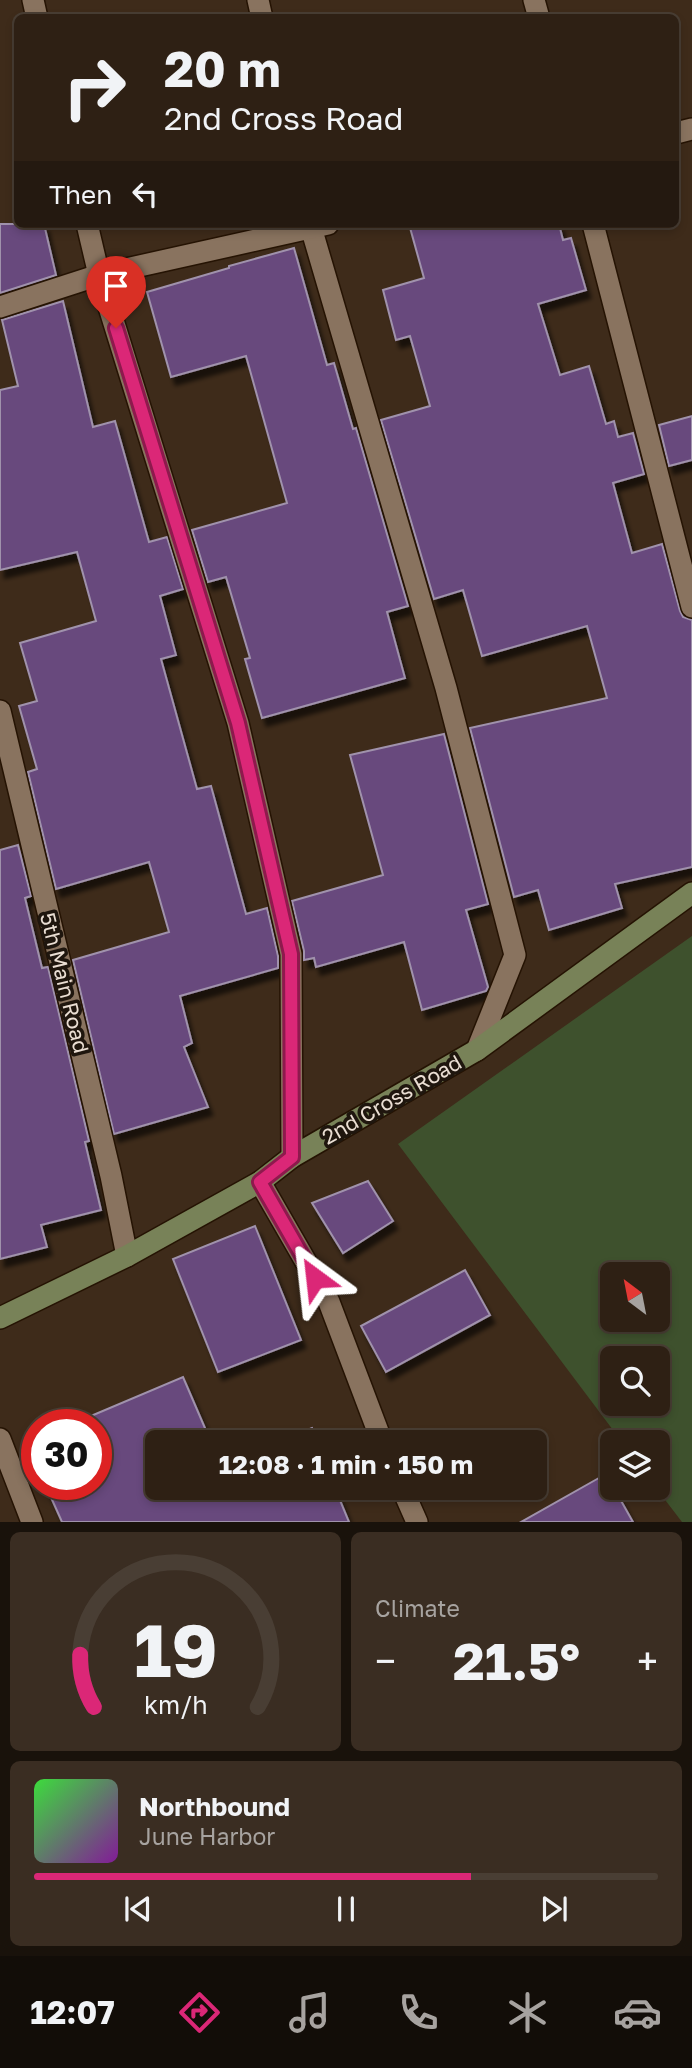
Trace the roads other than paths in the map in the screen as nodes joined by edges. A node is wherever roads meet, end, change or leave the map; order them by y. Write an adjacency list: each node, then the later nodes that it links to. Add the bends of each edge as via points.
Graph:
1 (88, 228): 5 (street)
2 (303, 228): 5 (street)
3 (317, 228): 10 (street, via 515,954)
4 (594, 228): 7 (street)
5 (99, 275): 6 (street); 11 (street, via 238,723 291,954)
6 (0, 306)
7 (692, 607)
8 (0, 711): 13 (street, 5th Main Road)
9 (692, 893): 10 (street, 2nd Cross Road)
10 (477, 1050): 11 (street, 2nd Cross Road)
11 (292, 1157): 12 (street, 2nd Cross Road)
12 (260, 1182): 13 (street, 2nd Cross Road); 15 (street, via 329,1302)
13 (127, 1256): 14 (street, 2nd Cross Road)
14 (0, 1318)
15 (377, 1430)
16 (0, 1439): 18 (street)
17 (407, 1500): 19 (street)
18 (32, 1522)
19 (416, 1522)

